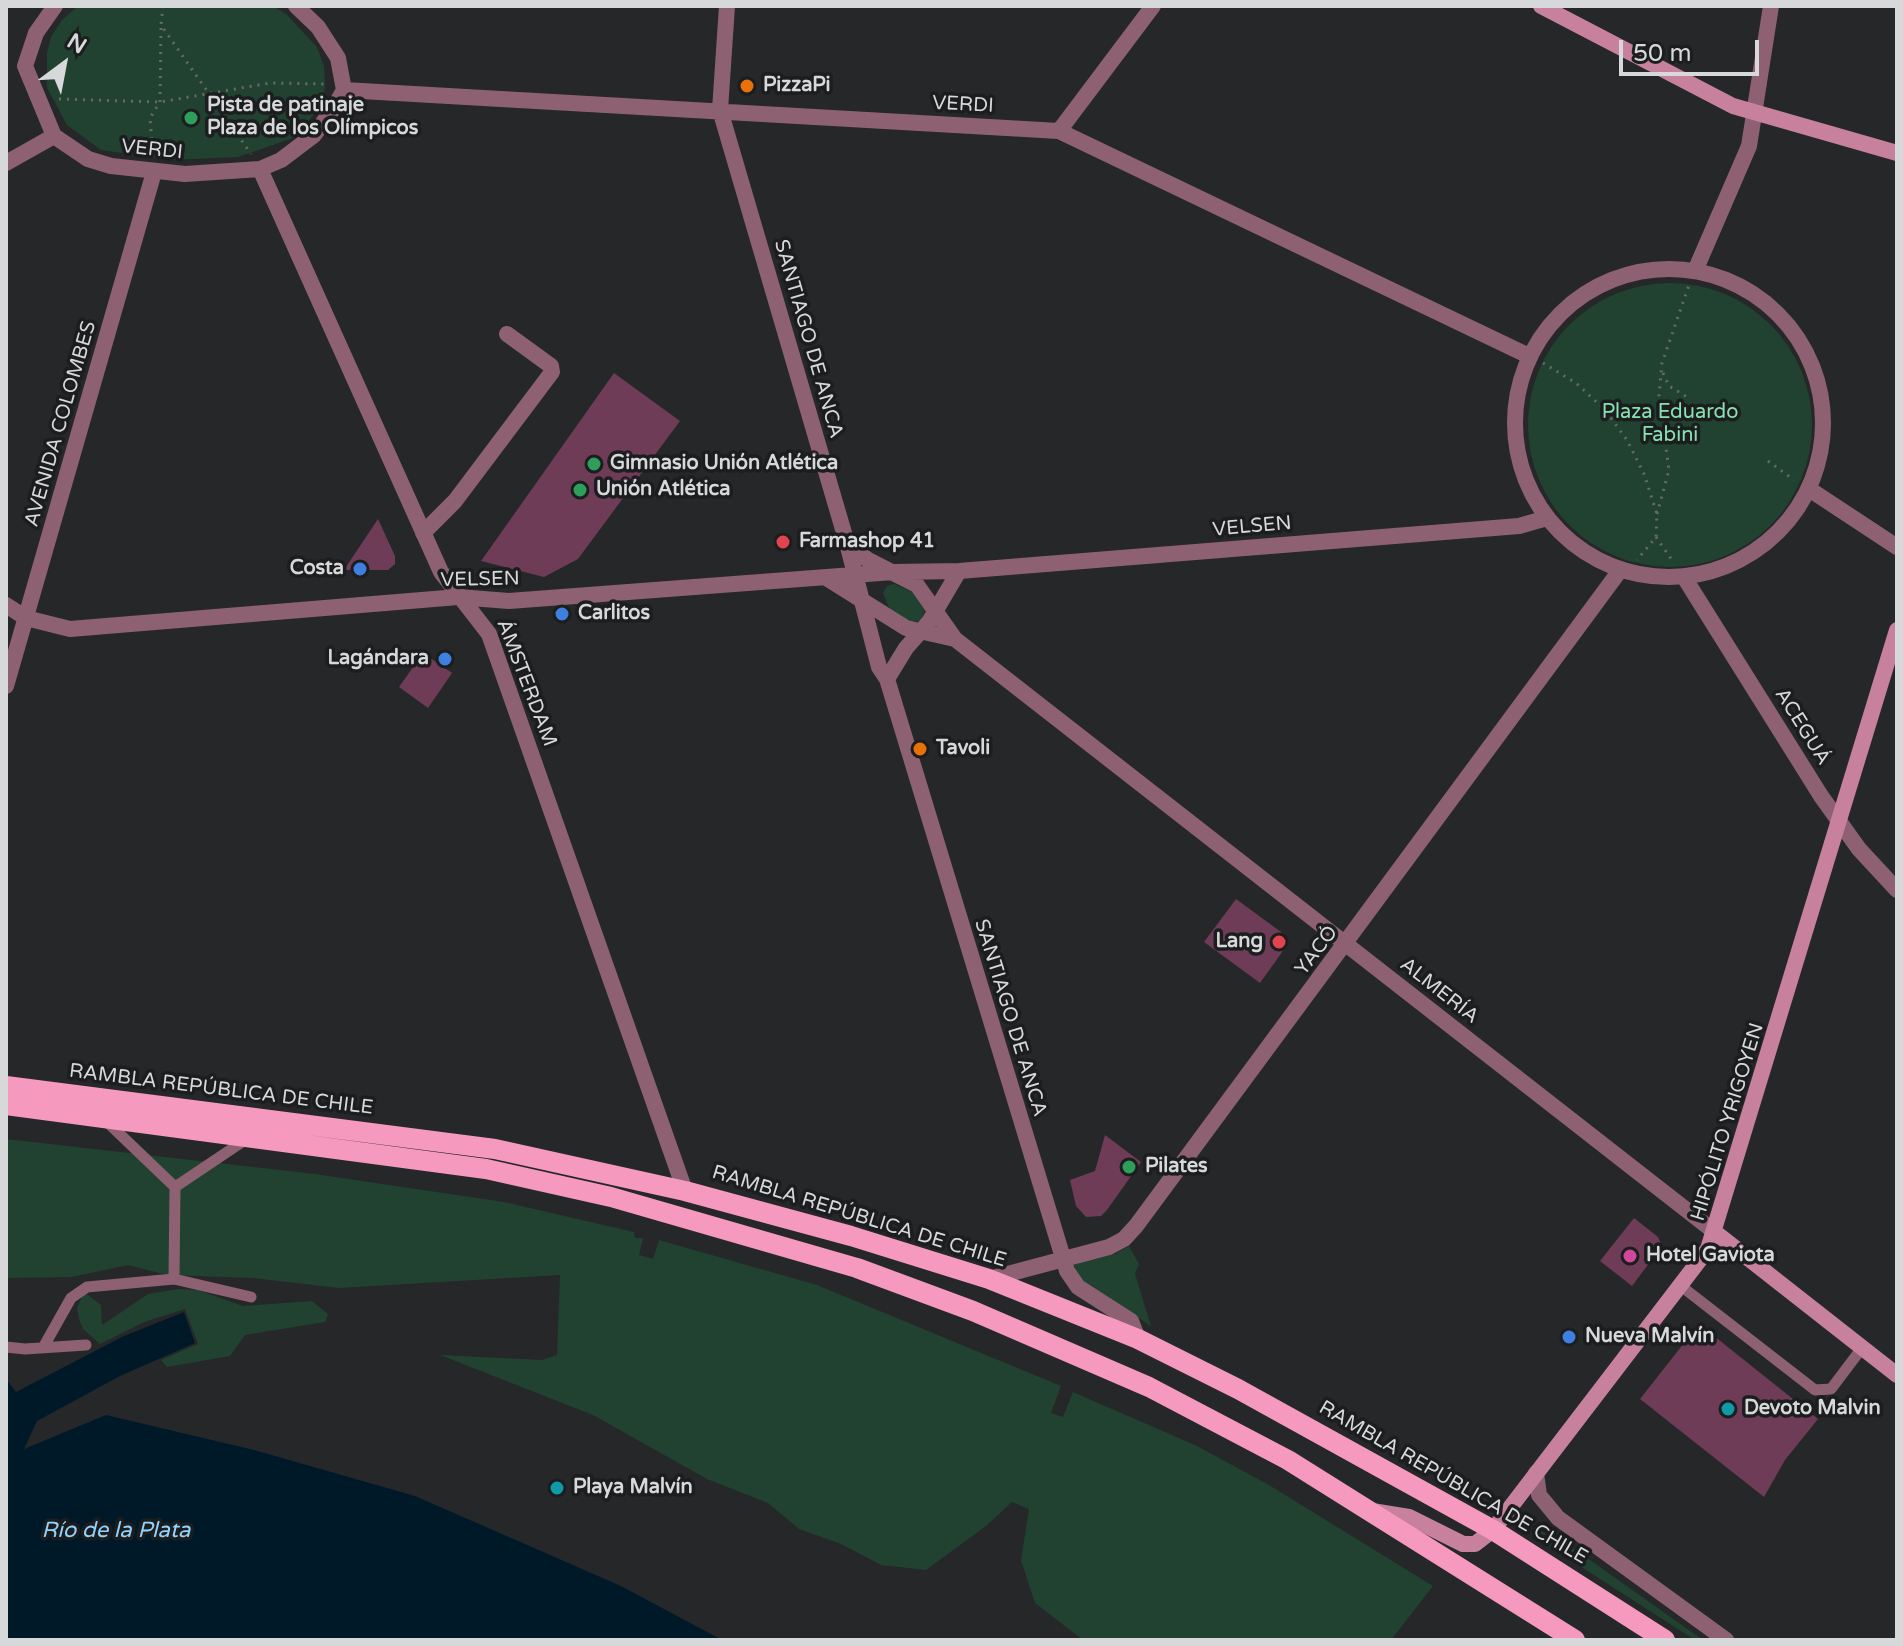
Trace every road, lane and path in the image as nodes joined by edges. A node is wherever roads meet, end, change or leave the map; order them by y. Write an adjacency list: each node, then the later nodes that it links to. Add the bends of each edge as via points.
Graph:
1 (55, 6): 10 (street, via 36,33)
2 (163, 6): 8 (path)
3 (296, 6): 11 (street, via 338,58)
4 (727, 6): 15 (street, SANTIAGO DE ANCA)
5 (1153, 6): 17 (street)
6 (1541, 6): 16 (street, via 1711,97)
7 (1771, 6): 16 (street)
8 (161, 25): 12 (path); 14 (path)
9 (6, 65): 10 (street)
10 (25, 66): 13 (street, VERDI)
11 (344, 90): 12 (path, via 316,82); 15 (street, VERDI); 21 (street, VERDI, via 314,135)
12 (210, 91): 14 (path); 21 (path)
13 (36, 99): 14 (path); 18 (street, VERDI)
14 (160, 102): 22 (path, via 150,118)
15 (720, 110): 17 (street, VERDI); 34 (street, SANTIAGO DE ANCA)
16 (1755, 114): 19 (street); 23 (street, via 1749,146)
17 (1059, 131): 25 (street, VERDI)
18 (54, 136): 20 (street); 22 (street, VERDI, via 88,159)
19 (1897, 153)
20 (6, 163)
21 (260, 169): 22 (street, VERDI); 32 (street, ÁMSTERDAM)
22 (154, 172): 46 (street, AVENIDA COLOMBES)
23 (1695, 271): 25 (street, via 1638,271 1585,292 1563,310); 26 (path); 29 (street, via 1760,298 1786,322 1806,352 1823,420 1820,455)
24 (507, 334): 32 (street, via 552,372 455,501)
25 (1529, 356): 30 (path, via 1576,383 1605,410 1633,451); 31 (street, via 1519,382 1515,439 1521,467)
26 (1662, 370): 27 (path, via 1669,386); 30 (path, via 1659,396 1669,470)
27 (1687, 397)
28 (1768, 461): 29 (path)
29 (1802, 485): 35 (street); 40 (street, via 1793,515 1772,538 1720,569)
30 (1657, 514): 33 (path)
31 (1547, 518): 36 (street, via 1594,558); 37 (street, VELSEN, via 1519,526)
32 (423, 533): 42 (street, ÁMSTERDAM)
33 (1656, 537): 36 (path); 40 (path)
34 (847, 543): 38 (street, ALMERÍA); 39 (street, SANTIAGO DE ANCA)
35 (1897, 547)
36 (1621, 569): 40 (street); 54 (street, YACÓ)
37 (959, 571): 38 (street, VELSEN); 45 (street)
38 (893, 572): 39 (street, VELSEN); 45 (street, ALMERÍA, via 917,585)
39 (856, 576): 41 (street, VELSEN); 43 (street, SANTIAGO DE ANCA)
40 (1684, 577): 52 (street, ACEGUÁ)
41 (828, 579): 42 (street, VELSEN, via 509,601); 43 (street, ALMERÍA)
42 (458, 597): 46 (street, VELSEN, via 70,629); 60 (street, ÁMSTERDAM, via 489,634)
43 (862, 603): 48 (street, ALMERÍA); 50 (street, SANTIAGO DE ANCA)
44 (6, 605): 46 (street, VELSEN)
45 (937, 609): 48 (street); 49 (street, ALMERÍA)
46 (26, 618): 51 (street, AVENIDA COLOMBES)
47 (1897, 630): 52 (street, HIPÓLITO YRIGOYEN)
48 (920, 634): 49 (street, ALMERÍA); 50 (street)
49 (955, 639): 54 (street, ALMERÍA)
50 (887, 679): 62 (street, SANTIAGO DE ANCA)
51 (6, 686)
52 (1840, 822): 53 (street, ACEGUÁ); 61 (street, HIPÓLITO YRIGOYEN)
53 (1897, 890)
54 (1347, 944): 61 (street, ALMERÍA); 62 (street, YACÓ, via 1136,1226 1109,1247)
55 (6, 1086): 60 (main road, RAMBLA REPÚBLICA DE CHILE, via 495,1149)
56 (6, 1105): 57 (main road)
57 (104, 1119): 58 (main road); 59 (lane)
58 (250, 1136): 59 (lane); 74 (main road, via 486,1169 611,1197 857,1268 1149,1387)
59 (175, 1187): 63 (lane)
60 (685, 1191): 64 (main road, RAMBLA REPÚBLICA DE CHILE)
61 (1716, 1233): 65 (street, HIPÓLITO YRIGOYEN); 71 (street, ALMERÍA)
62 (1062, 1258): 64 (street, YACÓ); 67 (street, SANTIAGO DE ANCA, via 1071,1281 1131,1321)
63 (174, 1279): 66 (lane); 69 (lane, via 87,1287 71,1298)
64 (989, 1279): 67 (main road, RAMBLA REPÚBLICA DE CHILE)
65 (1681, 1286): 71 (lane, via 1815,1390 1831,1389); 73 (street, HIPÓLITO YRIGOYEN)
66 (251, 1297)
67 (1138, 1339): 75 (main road, RAMBLA REPÚBLICA DE CHILE)
68 (86, 1345): 69 (lane)
69 (44, 1346): 70 (lane)
70 (6, 1347)
71 (1862, 1348): 72 (street, ALMERÍA)
72 (1897, 1375)
73 (1536, 1473): 75 (street, HIPÓLITO YRIGOYEN); 78 (street, RAMBLA REPÚBLICA DE CHILE, via 1539,1495 1558,1518)
74 (1372, 1511): 75 (street, via 1409,1517 1467,1545); 76 (main road)
75 (1493, 1530): 77 (main road, RAMBLA REPÚBLICA DE CHILE)
76 (1575, 1640)
77 (1665, 1640)
78 (1726, 1640)

